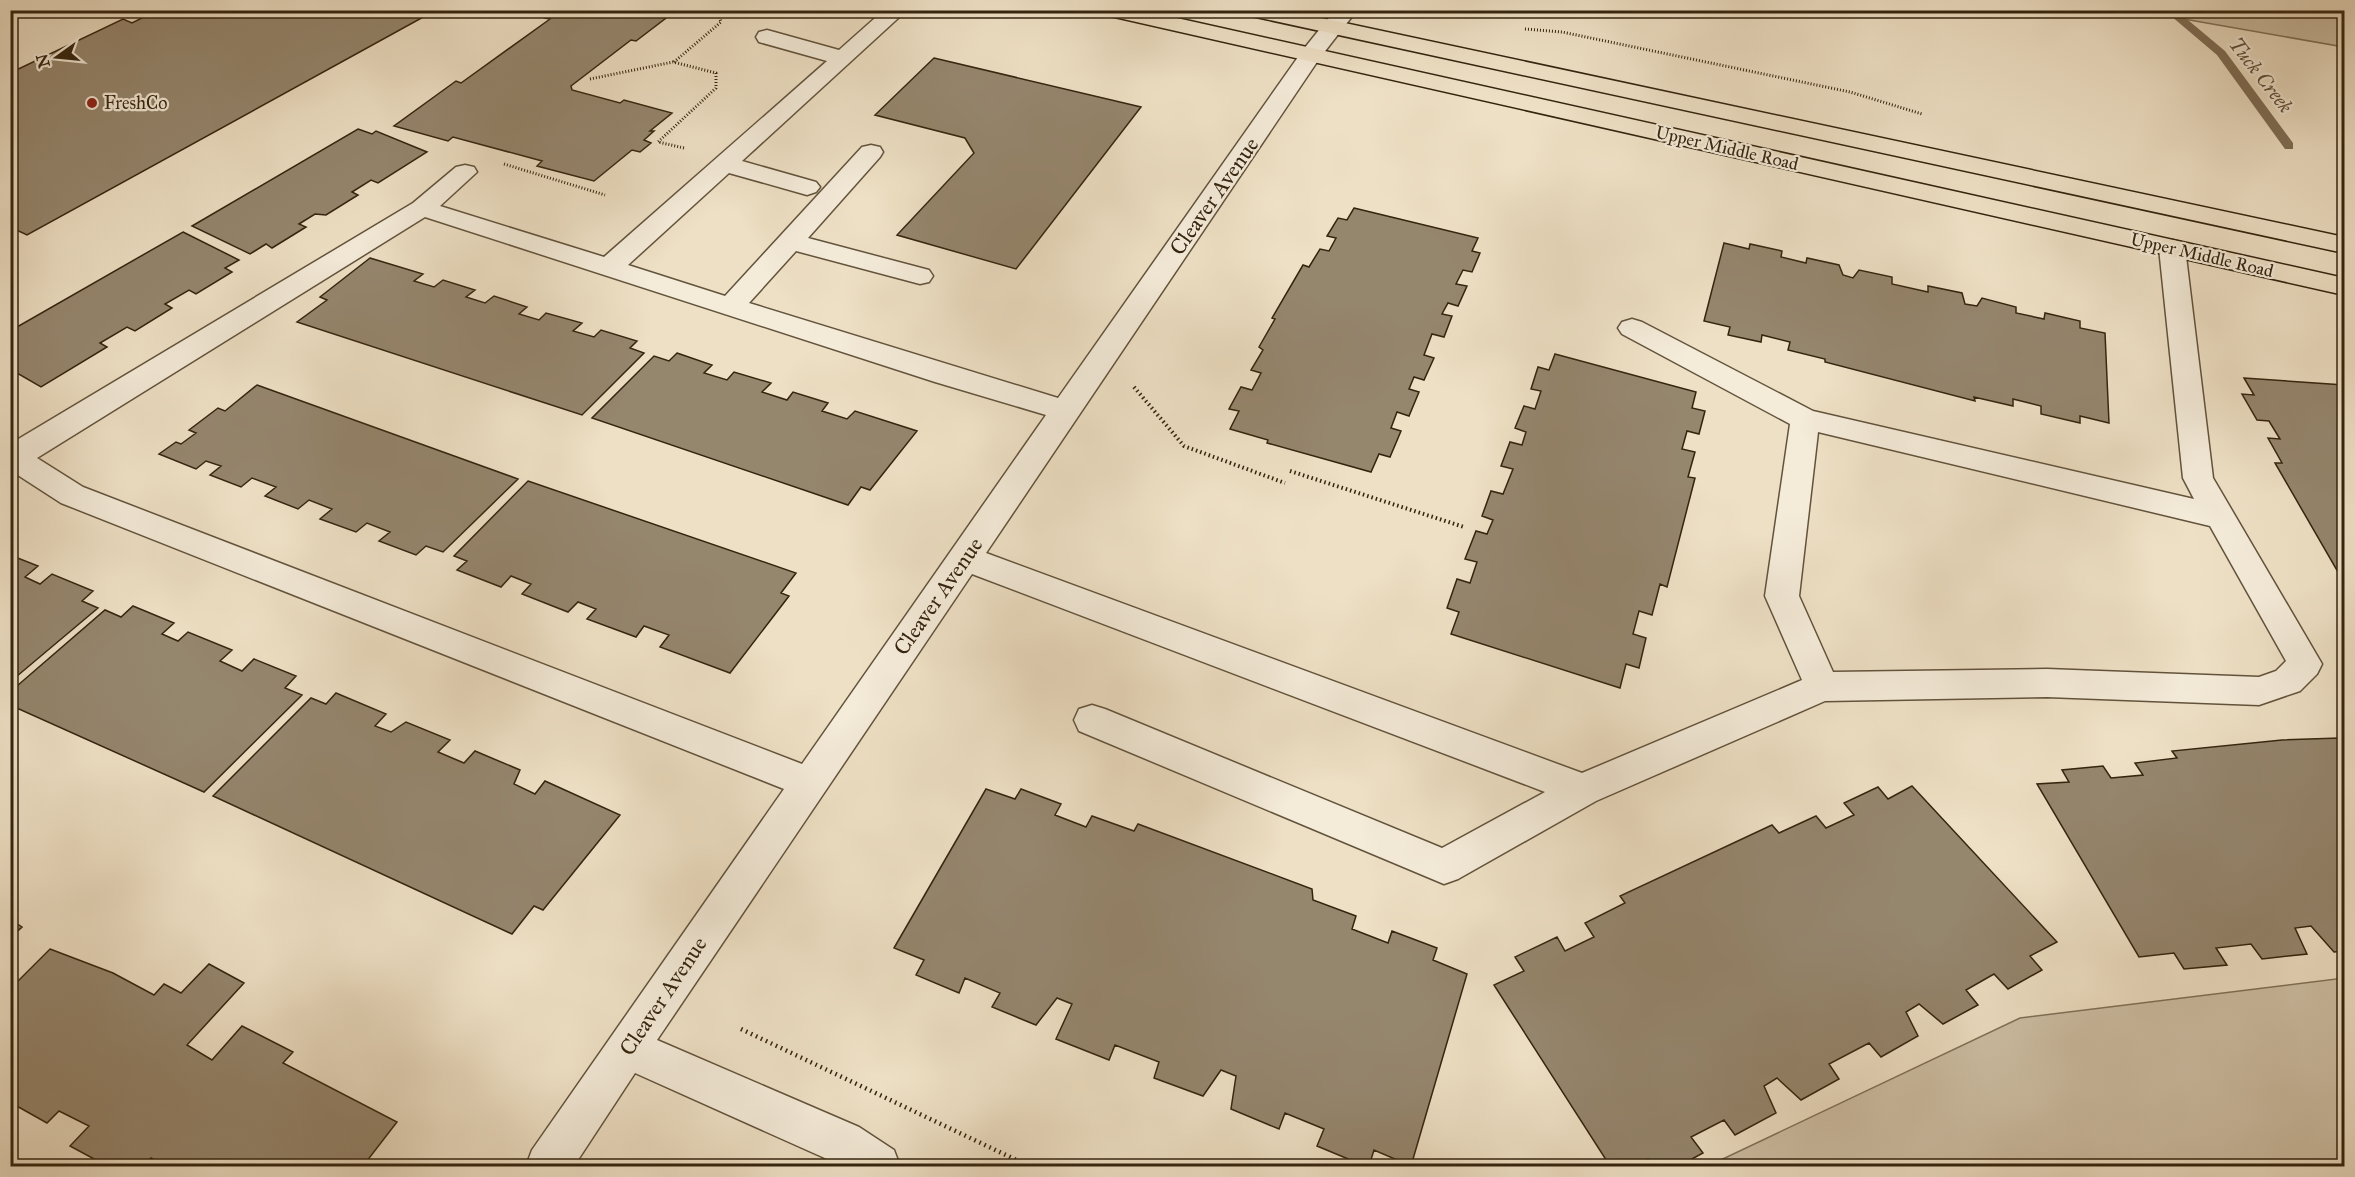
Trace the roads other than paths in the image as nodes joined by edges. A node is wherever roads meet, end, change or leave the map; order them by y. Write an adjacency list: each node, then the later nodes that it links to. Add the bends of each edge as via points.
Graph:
1 (897, 10): 7 (street)
2 (1110, 10): 6 (main road, Upper Middle Road)
3 (1251, 10): 4 (main road, Upper Middle Road)
4 (1339, 20): 6 (street, Cleaver Avenue); 14 (main road, Upper Middle Road)
5 (767, 37): 7 (street)
6 (1311, 55): 15 (main road, Upper Middle Road); 21 (street, Cleaver Avenue)
7 (843, 58): 9 (street)
8 (871, 152): 13 (street)
9 (728, 161): 11 (street); 16 (street)
10 (465, 172): 12 (street)
11 (807, 187)
12 (422, 208): 16 (street); 23 (street)
13 (790, 241): 17 (street); 19 (street)
14 (2344, 245)
15 (2172, 248): 18 (main road, Upper Middle Road); 24 (street, via 2198,478)
16 (609, 267): 19 (street)
17 (920, 276)
18 (2344, 287)
19 (731, 306): 21 (street)
20 (1632, 328): 22 (street)
21 (1066, 411): 25 (street, Cleaver Avenue)
22 (1805, 419): 24 (street); 26 (street, via 1782,596)
23 (13, 456): 28 (street, via 72,495)
24 (2221, 517): 26 (street, via 2305,663 2288,681 2259,691 2047,683)
25 (964, 558): 28 (street, Cleaver Avenue); 29 (street)
26 (1822, 687): 29 (street)
27 (1092, 720): 29 (street, via 1444,867)
28 (809, 783): 30 (street, Cleaver Avenue)
29 (1583, 790)
30 (627, 1048): 31 (street, Cleaver Avenue); 32 (street, via 843,1143)
31 (548, 1167)
32 (878, 1167)

